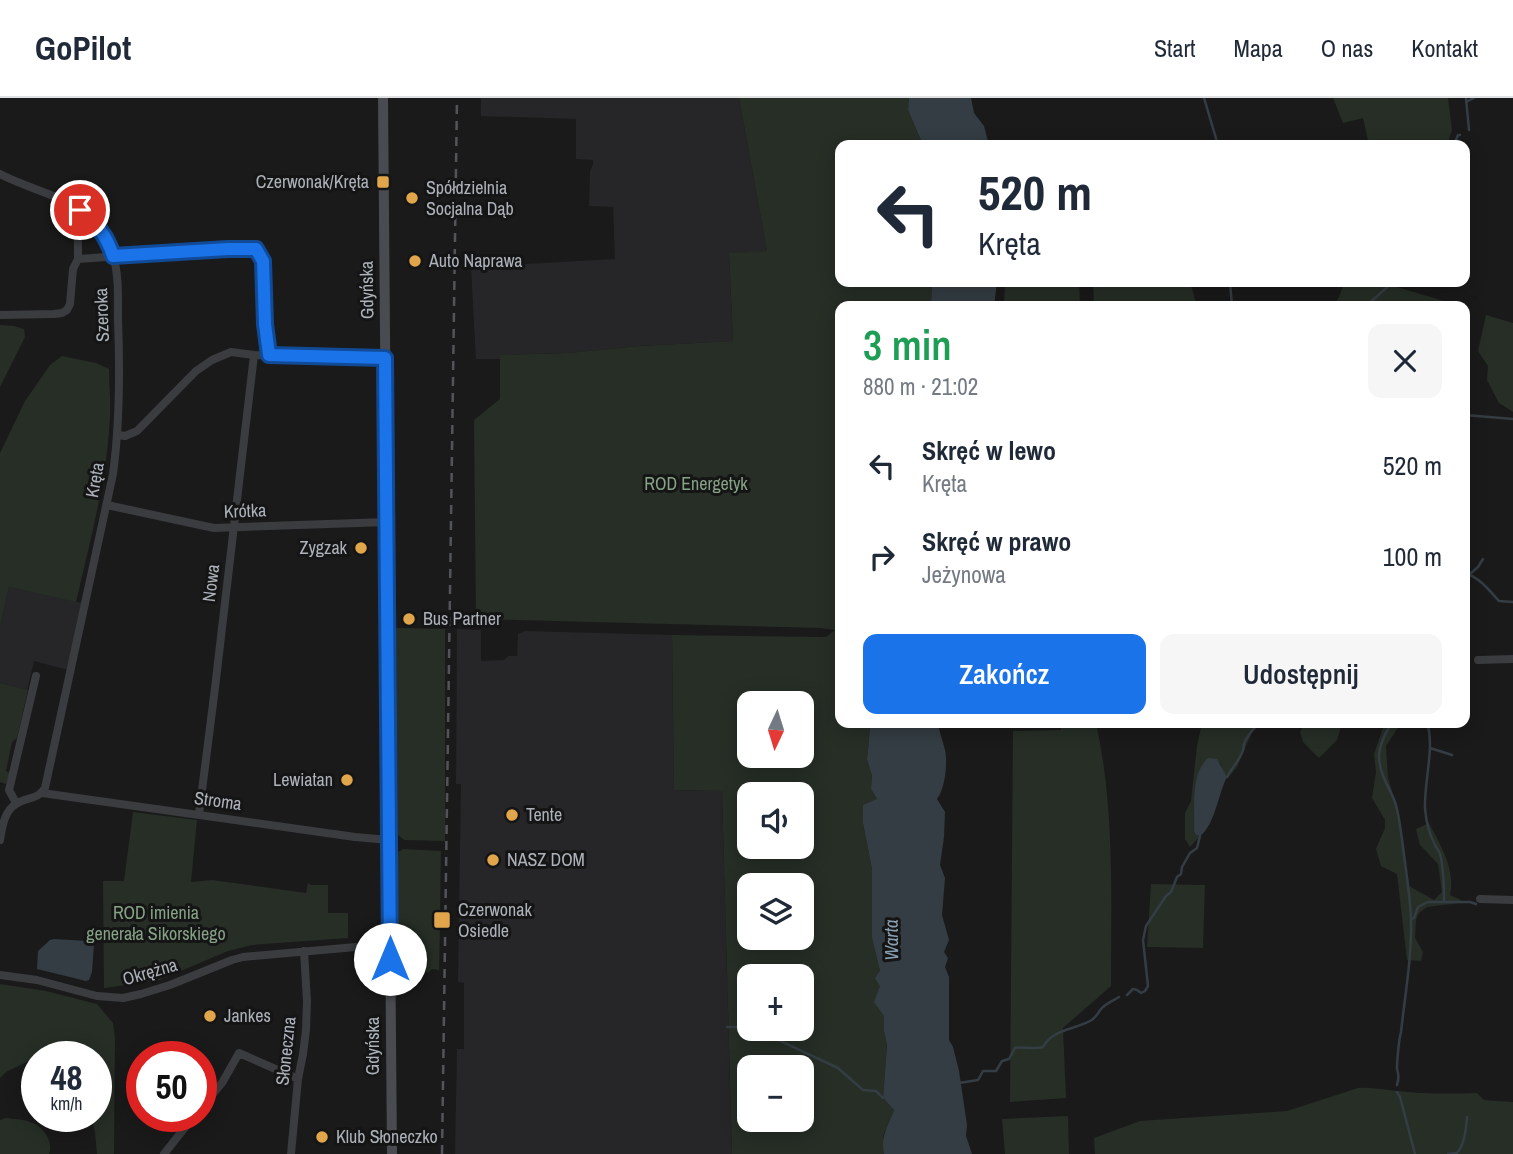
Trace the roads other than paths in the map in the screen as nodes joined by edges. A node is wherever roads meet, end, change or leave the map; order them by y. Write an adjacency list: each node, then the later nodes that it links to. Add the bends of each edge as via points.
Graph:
1 (383, 98): 9 (main road, Gdyńska)
2 (0, 174): 4 (street, Szeroka, via 80,210 104,235)
3 (78, 233): 5 (street)
4 (113, 256): 5 (street); 8 (street, via 256,249 263,261); 10 (street, Szeroka, via 120,351)
5 (78, 259): 6 (street, via 67,310)
6 (0, 315)
7 (254, 355): 8 (street); 10 (street, via 231,352 212,360 196,370 137,431); 13 (street, Nowa)
8 (269, 355): 9 (street)
9 (385, 358): 12 (main road, Gdyńska)
10 (118, 435): 11 (street, Kręta)
11 (107, 505): 13 (street, Krótka, via 214,528); 18 (street, Kręta)
12 (387, 522): 13 (street, Krótka); 22 (main road, Gdyńska)
13 (233, 527): 20 (street, Nowa)
14 (1513, 659): 15 (street)
15 (1478, 660)
16 (36, 676): 17 (street)
17 (5, 789): 19 (street)
18 (42, 793): 19 (street); 20 (street, Stroma)
19 (16, 803): 21 (street)
20 (199, 814): 22 (street, Stroma)
21 (2, 821): 23 (street)
22 (390, 839): 26 (main road, Gdyńska)
23 (0, 840)
24 (1480, 899): 25 (street)
25 (1513, 900)
26 (390, 944): 27 (street, Okrężna); 34 (main road, Gdyńska)
27 (304, 951): 28 (street, Okrężna, via 232,960 123,998); 29 (street, Słoneczna, via 306,1030)
28 (0, 975)
29 (298, 1079): 30 (street, via 239,1053); 33 (street, Słoneczna)
30 (217, 1089)
31 (181, 1132): 32 (street)
32 (164, 1154)
33 (291, 1154)
34 (392, 1154)

